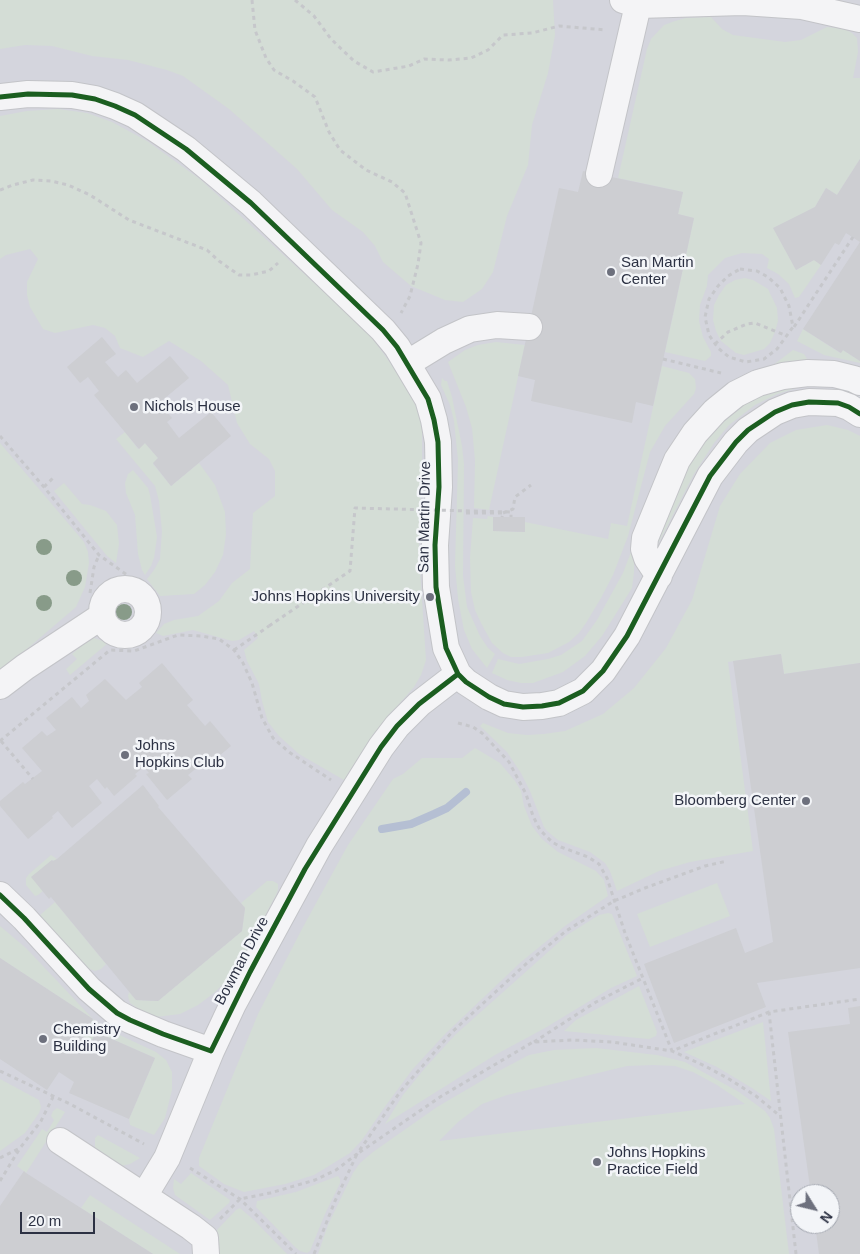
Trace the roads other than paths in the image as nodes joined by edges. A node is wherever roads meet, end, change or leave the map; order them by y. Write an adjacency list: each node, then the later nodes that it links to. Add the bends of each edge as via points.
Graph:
1 (631, 2): 2 (street, via 743,2 802,6); 4 (street)
2 (860, 19)
3 (0, 98): 6 (street, San Martin Drive, via 72,95 95,99 135,115 186,149 252,203 383,330)
4 (599, 174)
5 (529, 327): 6 (street, via 497,325 470,329)
6 (408, 363): 11 (street, San Martin Drive, via 428,399 438,442 436,587 446,648)
7 (860, 382): 9 (street, via 834,374 783,376 736,394 715,411 694,433 677,460 645,538 644,550)
8 (860, 414): 9 (street, San Martin Drive, via 838,403 809,402 775,412 748,430 710,476)
9 (659, 576): 11 (street, San Martin Drive, via 613,658 594,681 571,698 542,706 504,704 477,690)
10 (94, 622): 12 (street)
11 (458, 674): 14 (street, Bowman Drive, via 420,704 381,747 305,870)
12 (0, 686)
13 (0, 895): 14 (street, via 88,989 117,1012)
14 (211, 1051): 16 (street, Bowman Drive, via 167,1158)
15 (60, 1141): 16 (street)
16 (144, 1196): 17 (street, via 205,1238)
17 (206, 1254)

